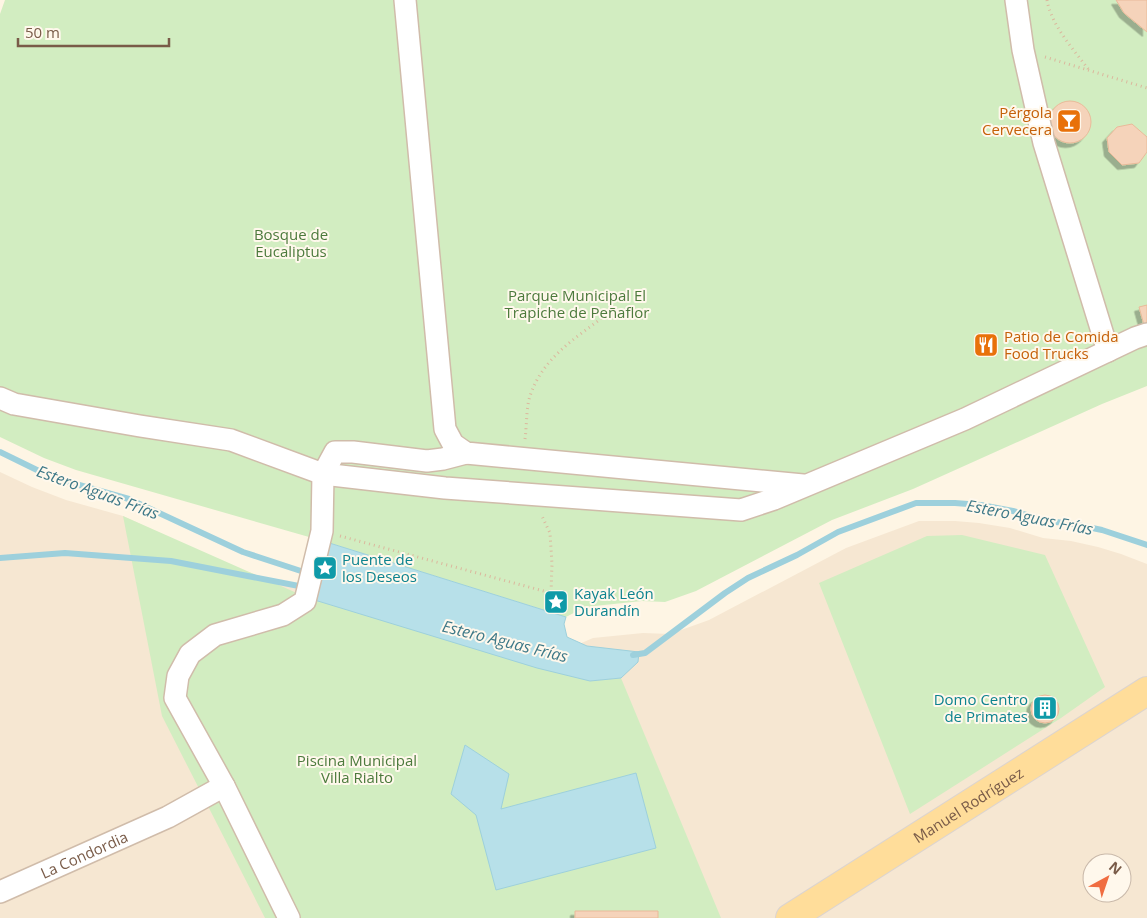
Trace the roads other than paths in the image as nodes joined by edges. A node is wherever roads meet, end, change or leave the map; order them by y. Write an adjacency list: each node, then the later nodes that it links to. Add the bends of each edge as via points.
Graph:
1 (406, 0): 6 (street, via 445,429 453,444)
2 (1016, 0): 4 (street, via 1023,50 1044,143)
3 (1147, 334): 4 (street)
4 (1108, 351): 8 (street, via 965,419)
5 (0, 398): 7 (street, via 14,404 231,440)
6 (466, 453): 7 (street, via 427,461 335,452); 8 (street)
7 (323, 474): 8 (street, via 445,488 740,510); 10 (street, via 322,531 305,601 283,615 215,635 190,654 178,676 175,698)
8 (806, 486)
9 (1147, 691): 13 (main road, Manuel Rodríguez)
10 (224, 786): 11 (street, La Condordia, via 168,817); 12 (street)
11 (0, 892)
12 (290, 918)
13 (790, 918)

